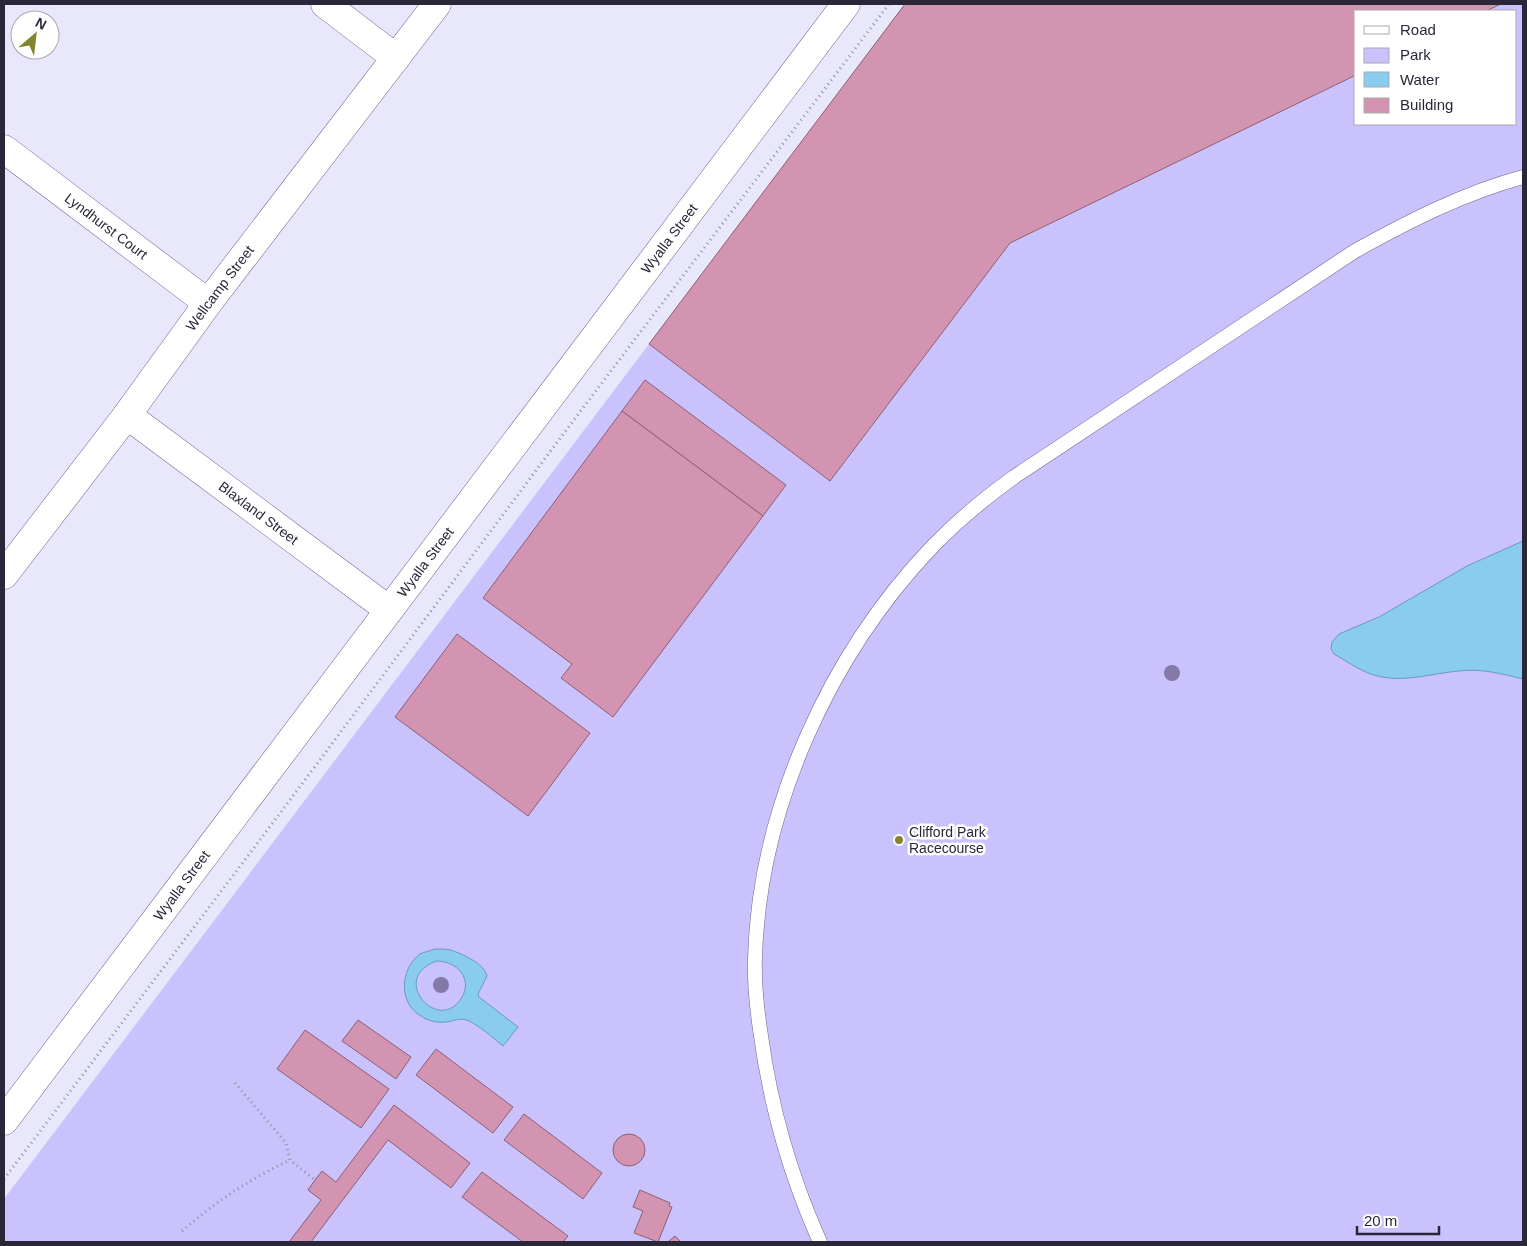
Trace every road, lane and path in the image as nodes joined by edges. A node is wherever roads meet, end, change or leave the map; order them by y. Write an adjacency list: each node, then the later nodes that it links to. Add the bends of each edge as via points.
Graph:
1 (325, 4): 5 (street)
2 (437, 4): 5 (street, Wellcamp Street)
3 (846, 4): 11 (street, Wyalla Street)
4 (890, 4): 15 (path)
5 (396, 58): 8 (street, Wellcamp Street)
6 (4, 150): 8 (street, Lyndhurst Court)
7 (1523, 177): 18 (lane, via 1457,199 1355,251 1014,476 932,547 878,613 849,655 801,750 783,801 766,870 755,959 758,1013 775,1114 788,1162)
8 (208, 303): 9 (street, Wellcamp Street)
9 (127, 415): 10 (street, Wellcamp Street); 11 (street, Blaxland Street)
10 (6, 567)
11 (389, 610): 13 (street, Wyalla Street)
12 (234, 1083): 14 (path, via 286,1144)
13 (4, 1121)
14 (290, 1160): 16 (path); 17 (path, via 231,1192)
15 (4, 1179)
16 (315, 1180)
17 (182, 1231)
18 (820, 1242)

